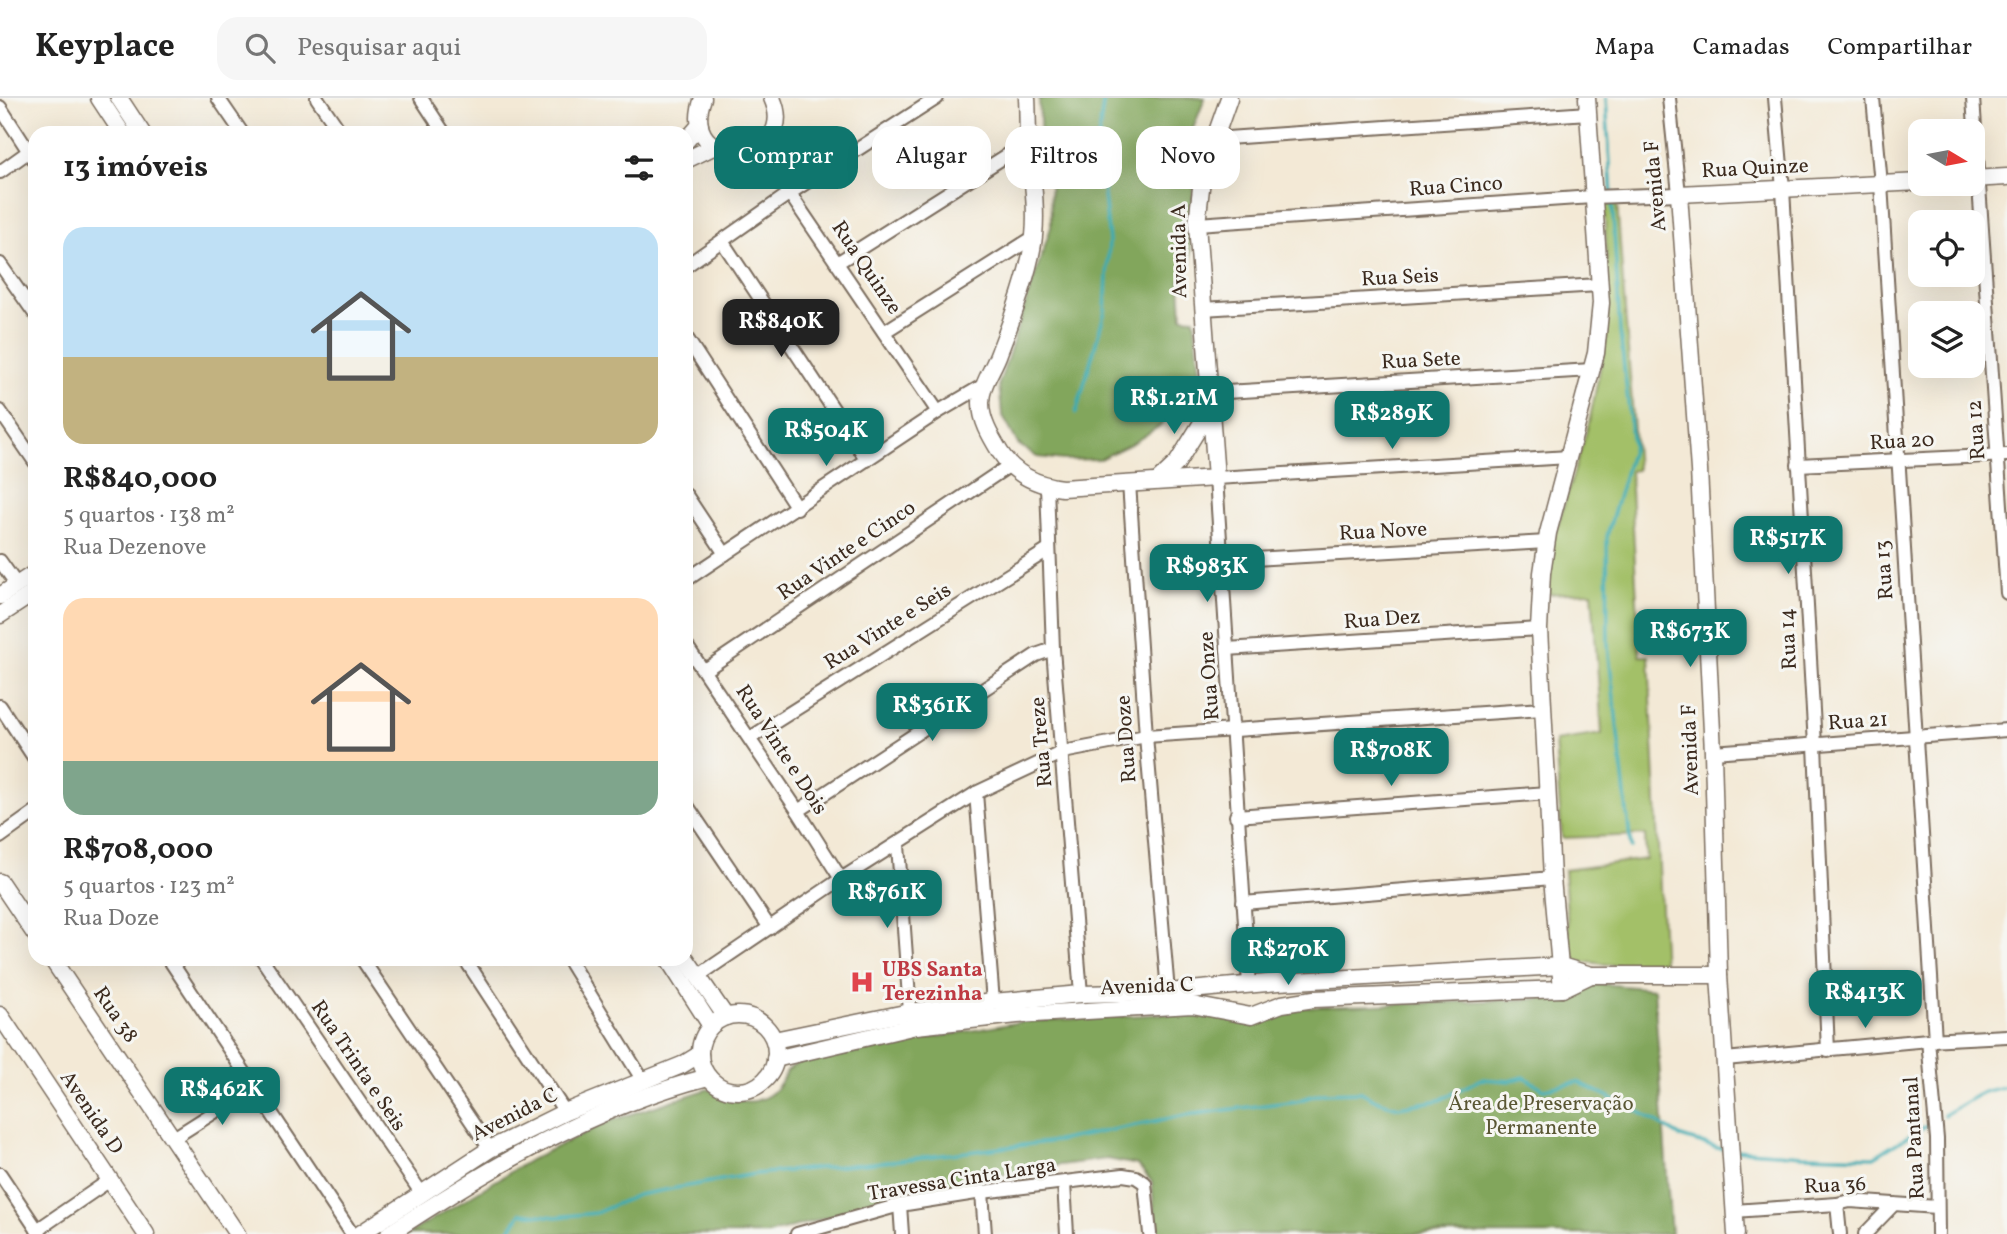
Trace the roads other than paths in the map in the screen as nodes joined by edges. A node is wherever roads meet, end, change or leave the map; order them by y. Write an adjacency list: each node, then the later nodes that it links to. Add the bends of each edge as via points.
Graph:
1 (99, 98): 19 (street)
2 (119, 98): 20 (street)
3 (218, 98): 21 (street)
4 (317, 98): 22 (street)
5 (421, 98): 23 (street)
6 (703, 98): 18 (street)
7 (937, 98): 44 (street)
8 (1027, 98): 25 (street)
9 (1229, 98): 26 (street, Avenida A)
10 (1669, 98): 45 (street, Avenida F)
11 (1775, 98): 43 (street, Rua 14)
12 (1873, 98): 39 (street, Rua 13)
13 (1973, 98): 17 (street, Rua 12)
14 (775, 99): 24 (street)
15 (1587, 105): 28 (street); 47 (street)
16 (0, 107): 31 (street)
17 (1974, 119)
18 (700, 125): 27 (street); 29 (street)
19 (117, 126)
20 (137, 126)
21 (237, 126)
22 (336, 126)
23 (439, 126)
24 (774, 126)
25 (1028, 126)
26 (1218, 126)
27 (693, 133)
28 (1240, 137)
29 (714, 145)
30 (714, 146): 32 (street)
31 (28, 151)
32 (693, 157)
33 (1005, 157): 52 (street)
34 (28, 159): 35 (street)
35 (0, 172)
36 (2007, 177): 37 (street)
37 (1985, 178)
38 (1908, 183): 39 (street, Rua Quinze)
39 (1881, 184): 43 (street, Rua Quinze); 68 (street, Rua 13)
40 (787, 189): 44 (street, Rua Quinze)
41 (1034, 189): 49 (street)
42 (1201, 189): 48 (street, Avenida A)
43 (1783, 189): 45 (street, Rua Quinze); 70 (street, Rua 14)
44 (790, 193): 50 (street); 52 (street, Rua Quinze)
45 (1679, 194): 47 (street, Rua Quinze); 102 (street, Avenida F)
46 (1978, 196): 65 (street, Rua 12)
47 (1599, 197): 48 (street, Rua Cinco); 54 (street)
48 (1197, 224): 56 (street, Avenida A)
49 (1034, 237): 57 (street); 60 (street, via 999,355)
50 (722, 241): 51 (street); 67 (street)
51 (693, 261)
52 (837, 263): 57 (street, Rua Quinze)
53 (0, 264): 55 (street)
54 (1599, 285): 56 (street, Rua Seis); 59 (street)
55 (28, 304)
56 (1203, 309): 61 (street, Avenida A)
57 (884, 332): 63 (street, Rua Quinze)
58 (693, 348): 76 (street)
59 (1592, 370): 61 (street, Rua Sete); 66 (street)
60 (984, 385): 63 (street); 69 (street, via 982,411 991,438)
61 (1211, 401): 71 (street, Avenida A); 72 (street, via 1177,463)
62 (0, 411): 64 (street)
63 (938, 412): 67 (street)
64 (28, 452)
65 (2002, 455): 68 (street, Rua 20); 83 (street, Rua 12)
66 (1570, 457): 71 (street); 77 (street)
67 (867, 460): 76 (street)
68 (1897, 462): 70 (street, Rua 20); 97 (street, Rua 13)
69 (1010, 465): 74 (street); 91 (street, Rua Vinte e Cinco)
70 (1798, 465): 99 (street, Rua 14)
71 (1216, 478): 72 (street); 81 (street, Rua Onze)
72 (1159, 481): 73 (street)
73 (1129, 483): 74 (street); 96 (street, Rua Doze)
74 (1047, 486): 78 (street, Rua Treze)
75 (693, 506): 79 (street)
76 (797, 508): 79 (street)
77 (1547, 542): 81 (street, Rua Nove); 87 (street)
78 (1048, 550): 88 (street, Rua Treze); 98 (street, Rua Vinte e Seis)
79 (725, 554): 82 (street)
80 (0, 561): 85 (street)
81 (1221, 561): 89 (street, Rua Onze)
82 (693, 575)
83 (2007, 593)
84 (0, 596): 85 (street)
85 (28, 596): 86 (street)
86 (0, 615)
87 (1539, 628): 89 (street, Rua Dez); 93 (street)
88 (1053, 649): 101 (street, Rua Treze); 105 (street, via 1036,655)
89 (1227, 649): 94 (street, Rua Onze)
90 (693, 654): 91 (street, Rua Vinte e Dois)
91 (705, 670): 98 (street, Rua Vinte e Dois)
92 (0, 706): 100 (street)
93 (1543, 709): 94 (street, Rua Onze); 104 (street)
94 (1232, 729): 96 (street); 107 (street)
95 (2007, 730): 97 (street, Rua 21)
96 (1146, 736): 101 (street); 131 (street, Rua Doze)
97 (1915, 737): 99 (street, Rua 21); 142 (street, Rua 13)
98 (750, 738): 105 (street, Rua Vinte e Dois)
99 (1815, 745): 102 (street, Rua 21); 143 (street, Rua 14)
100 (28, 748)
101 (1063, 751): 103 (street); 132 (street, Rua Treze)
102 (1713, 752): 127 (street, Avenida F)
103 (976, 793): 110 (street); 133 (street)
104 (1548, 793): 107 (street); 111 (street)
105 (798, 811): 112 (street, Rua Vinte e Dois)
106 (693, 814): 116 (street)
107 (1236, 816): 114 (street)
108 (28, 817): 109 (street)
109 (0, 837)
110 (898, 845): 112 (street); 135 (street)
111 (1552, 878): 114 (street); 125 (street)
112 (841, 879): 116 (street)
113 (0, 881): 115 (street)
114 (1243, 903): 129 (street)
115 (28, 923)
116 (770, 928): 128 (street)
117 (57, 966): 151 (street, Rua 38)
118 (174, 966): 149 (street)
119 (267, 966): 157 (street, Rua Trinta e Seis)
120 (367, 966): 152 (street)
121 (470, 966): 150 (street)
122 (572, 966): 148 (street)
123 (672, 966): 139 (street)
124 (691, 966): 128 (street)
125 (1561, 966): 126 (street); 129 (street, Avenida C); 130 (street)
126 (1591, 975): 127 (street); 130 (street)
127 (1718, 975): 146 (street, Avenida F)
128 (698, 976): 138 (street)
129 (1248, 985): 131 (street, Avenida C); 134 (street, via 1270,991); 136 (street, via 1227,991 1225,1002)
130 (1562, 989): 134 (street, Avenida C, via 1314,999)
131 (1168, 992): 132 (street, Avenida C)
132 (1081, 994): 133 (street, Avenida C)
133 (993, 1002): 135 (street, Avenida C)
134 (1271, 1009): 136 (street, Avenida C, via 1251,1016)
135 (910, 1012): 141 (street, Avenida C)
136 (1234, 1013): 145 (street, Avenida C, via 1192,1005 1004,1017 916,1026)
137 (0, 1015): 154 (street, Avenida D)
138 (726, 1017): 139 (street); 141 (street, via 759,1020)
139 (711, 1026): 144 (street)
140 (2007, 1036): 142 (street)
141 (774, 1040): 145 (street)
142 (1932, 1040): 143 (street); 161 (street, Rua Pantanal)
143 (1828, 1051): 146 (street)
144 (700, 1054): 147 (street); 148 (street, Avenida C)
145 (775, 1059): 147 (street, via 769,1075 751,1089 727,1090)
146 (1725, 1059): 162 (street, Avenida F)
147 (708, 1077): 169 (street, Avenida C, via 636,1100 552,1136 466,1183)
148 (642, 1079): 150 (street, Avenida C)
149 (254, 1087): 151 (street); 167 (street)
150 (565, 1112): 152 (street, Avenida C)
151 (172, 1139): 166 (street, Rua 38)
152 (490, 1149): 157 (street, Avenida C)
153 (0, 1174): 164 (street)
154 (110, 1180): 164 (street); 165 (street, Avenida D)
155 (1063, 1183): 156 (street, Travessa Cinta Larga); 173 (street); 174 (street, Travessa Cinta Larga, via 1136,1177 1145,1183)
156 (982, 1192): 160 (street, Travessa Cinta Larga); 172 (street)
157 (422, 1194): 168 (street, Avenida C)
158 (1894, 1203): 159 (street, Rua 36); 161 (street, Rua 36); 177 (street)
159 (1837, 1204): 162 (street, Rua 36); 176 (street)
160 (900, 1205): 163 (street, Travessa Cinta Larga); 171 (street)
161 (1937, 1207): 178 (street, Rua Pantanal)
162 (1734, 1211): 175 (street, Avenida F)
163 (817, 1231): 170 (street, Travessa Cinta Larga)
164 (38, 1232)
165 (146, 1234)
166 (237, 1234)
167 (352, 1234)
168 (360, 1234)
169 (389, 1234)
170 (797, 1234)
171 (902, 1234)
172 (985, 1234)
173 (1067, 1234)
174 (1150, 1234)
175 (1736, 1234)
176 (1840, 1234)
177 (1865, 1234)
178 (1938, 1234)

